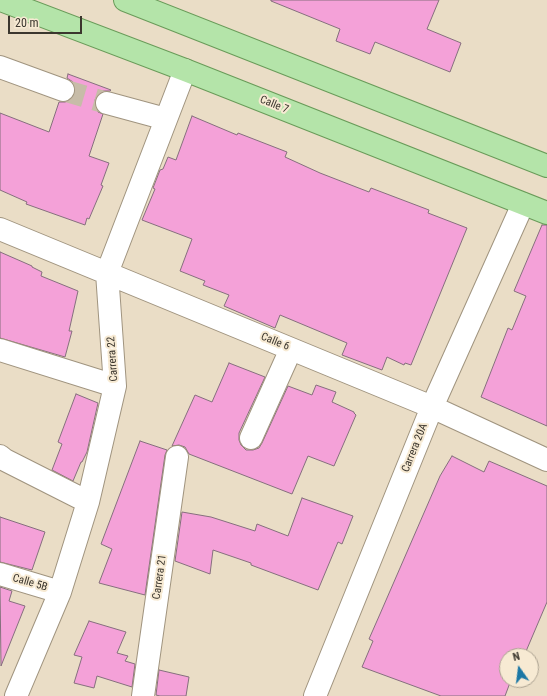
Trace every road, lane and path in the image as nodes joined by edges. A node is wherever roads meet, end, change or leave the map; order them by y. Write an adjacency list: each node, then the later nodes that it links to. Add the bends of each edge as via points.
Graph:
1 (1, 0): 4 (main road, Calle 7)
2 (135, 2): 8 (main road)
3 (0, 67): 5 (street)
4 (185, 70): 7 (street, Carrera 22); 9 (main road, Calle 7)
5 (63, 90)
6 (106, 102): 7 (street)
7 (166, 119): 12 (street, Carrera 22)
8 (546, 161)
9 (523, 204): 10 (main road, Calle 7); 16 (street, Carrera 20A)
10 (547, 213)
11 (0, 230): 12 (street, Calle 6)
12 (106, 273): 13 (street, Calle 6); 15 (street, Carrera 22)
13 (291, 349): 16 (street, Calle 6); 17 (street)
14 (0, 350): 15 (street)
15 (115, 386): 21 (street, Carrera 22)
16 (432, 407): 20 (street, Calle 6); 26 (street, Carrera 20A)
17 (251, 438)
18 (0, 456): 21 (street)
19 (177, 458): 25 (street, Carrera 21)
20 (547, 460)
21 (88, 502): 23 (street, Carrera 22)
22 (0, 574): 23 (street, Calle 5B)
23 (60, 592): 24 (street, Carrera 22)
24 (16, 696)
25 (143, 696)
26 (315, 696)

